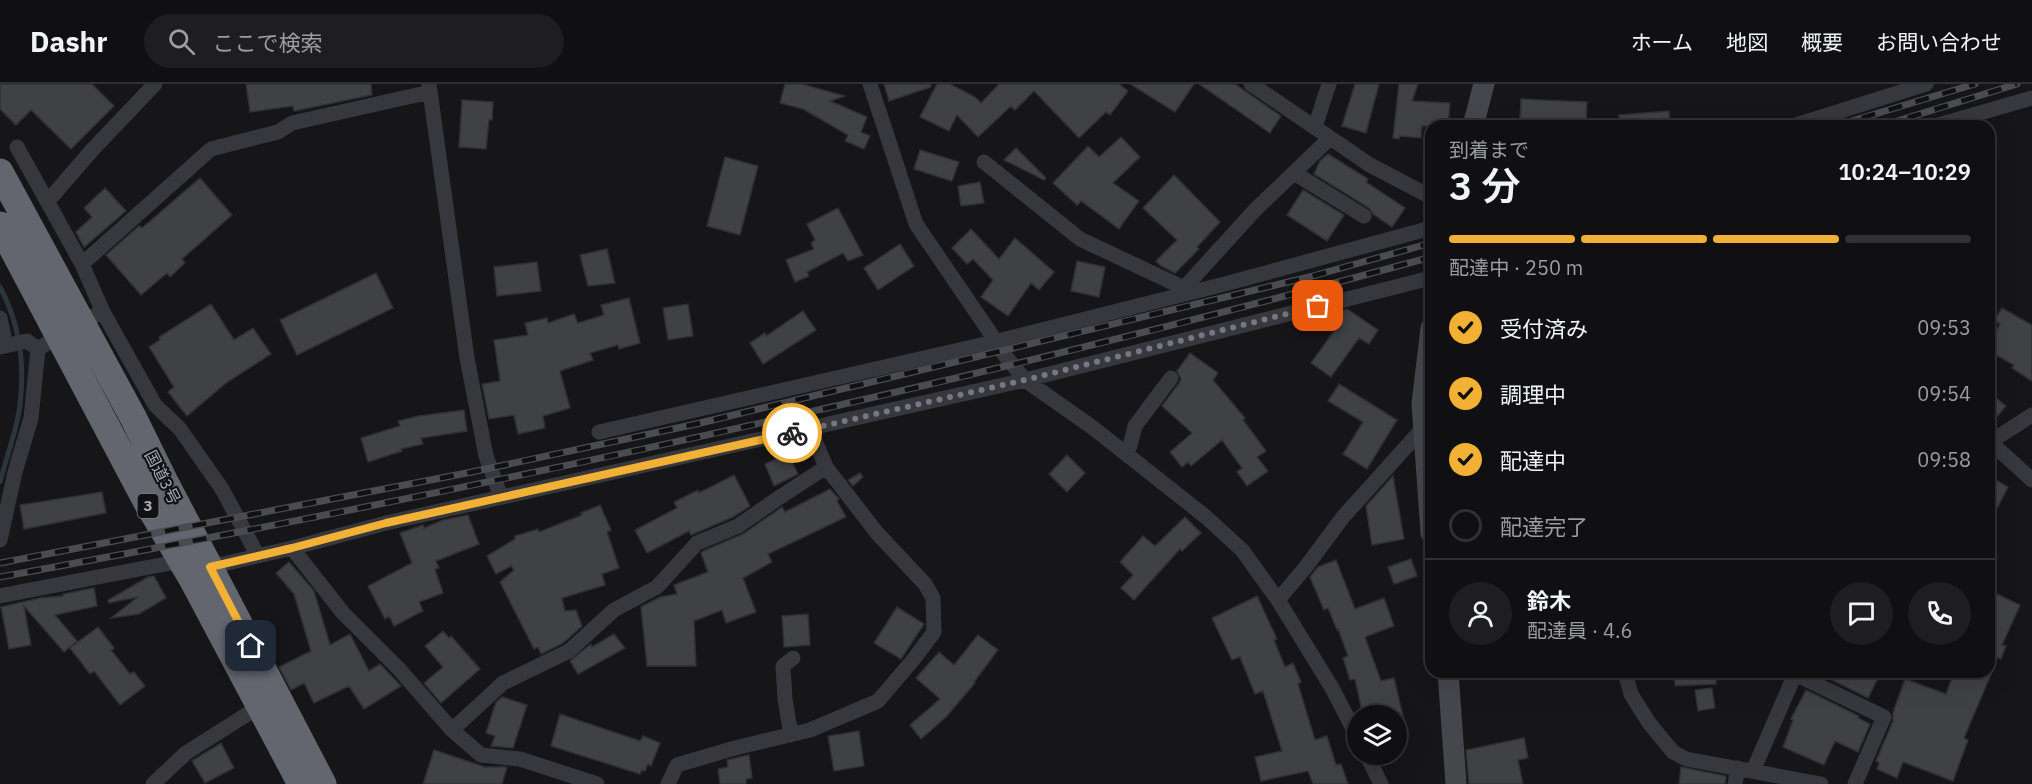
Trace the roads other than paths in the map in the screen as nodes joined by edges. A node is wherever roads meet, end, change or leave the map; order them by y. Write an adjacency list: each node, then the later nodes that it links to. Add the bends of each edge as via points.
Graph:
1 (155, 84): 19 (street)
2 (870, 84): 27 (street, via 915,224)
3 (1251, 84): 12 (street)
4 (1329, 84): 12 (street)
5 (1484, 84): 9 (street)
6 (1926, 84): 10 (street)
7 (430, 88): 23 (street, via 292,123 278,132 211,149); 41 (street, via 467,358 486,456)
8 (2032, 98): 11 (street)
9 (1475, 120)
10 (1812, 120)
11 (1956, 120)
12 (1314, 127): 13 (street)
13 (1330, 138): 17 (street); 18 (street, via 1370,165)
14 (17, 147): 19 (street)
15 (984, 162): 17 (street, via 1080,239 1184,288)
16 (0, 172): 26 (highway, 国道3号 / 3)
17 (1294, 173): 20 (street)
18 (1425, 193)
19 (48, 201): 23 (street)
20 (1364, 216)
21 (0, 225): 26 (highway, 国道3号 / 3)
22 (1425, 230): 27 (street)
23 (82, 264): 26 (street)
24 (1425, 280): 29 (street)
25 (0, 318): 26 (street)
26 (41, 337): 42 (street, via 31,418); 44 (street, via 155,405 180,429 222,489); 45 (highway, 国道3号 / 3); 46 (highway, 国道3号 / 3)
27 (994, 342): 29 (street); 34 (street)
28 (1171, 378): 38 (street, via 1135,426)
29 (1025, 380): 33 (street); 38 (street)
30 (1425, 415): 32 (street)
31 (2032, 415): 35 (street)
32 (1424, 427): 36 (street); 48 (street, via 1343,518)
33 (810, 429): 39 (street); 41 (street)
34 (599, 432)
35 (1995, 438)
36 (1425, 442)
37 (1995, 447): 40 (street)
38 (1128, 450): 48 (street, via 1242,550)
39 (826, 467): 56 (street, via 738,526 697,543 657,587 614,610 569,651 503,683); 57 (street, via 877,533 925,584 933,598 934,632 878,701)
40 (2032, 480)
41 (501, 498): 43 (street)
42 (0, 540)
43 (292, 548): 44 (street); 56 (street, via 343,613)
44 (258, 556): 46 (street)
45 (181, 561): 47 (street); 54 (highway, 国道3号 / 3)
46 (210, 567): 62 (highway, 国道3号 / 3)
47 (0, 596)
48 (1278, 600): 55 (street)
49 (793, 658): 57 (street, via 783,666)
50 (1448, 678): 66 (street)
51 (1627, 678): 59 (street, via 1631,694 1649,723 1673,752 1686,759)
52 (1793, 678): 59 (street)
53 (1803, 678): 69 (street, via 1884,717)
54 (260, 706): 60 (street, via 186,753); 61 (highway, 国道3号 / 3)
55 (1347, 717)
56 (452, 730): 63 (street, via 481,755 520,759)
57 (791, 735): 64 (street, via 677,765)
58 (1372, 765): 65 (street)
59 (1746, 770): 67 (street); 68 (street)
60 (153, 784)
61 (301, 784)
62 (323, 784)
63 (597, 784)
64 (668, 784)
65 (1381, 784)
66 (1456, 784)
67 (1735, 784)
68 (1821, 784)
69 (1855, 784)

